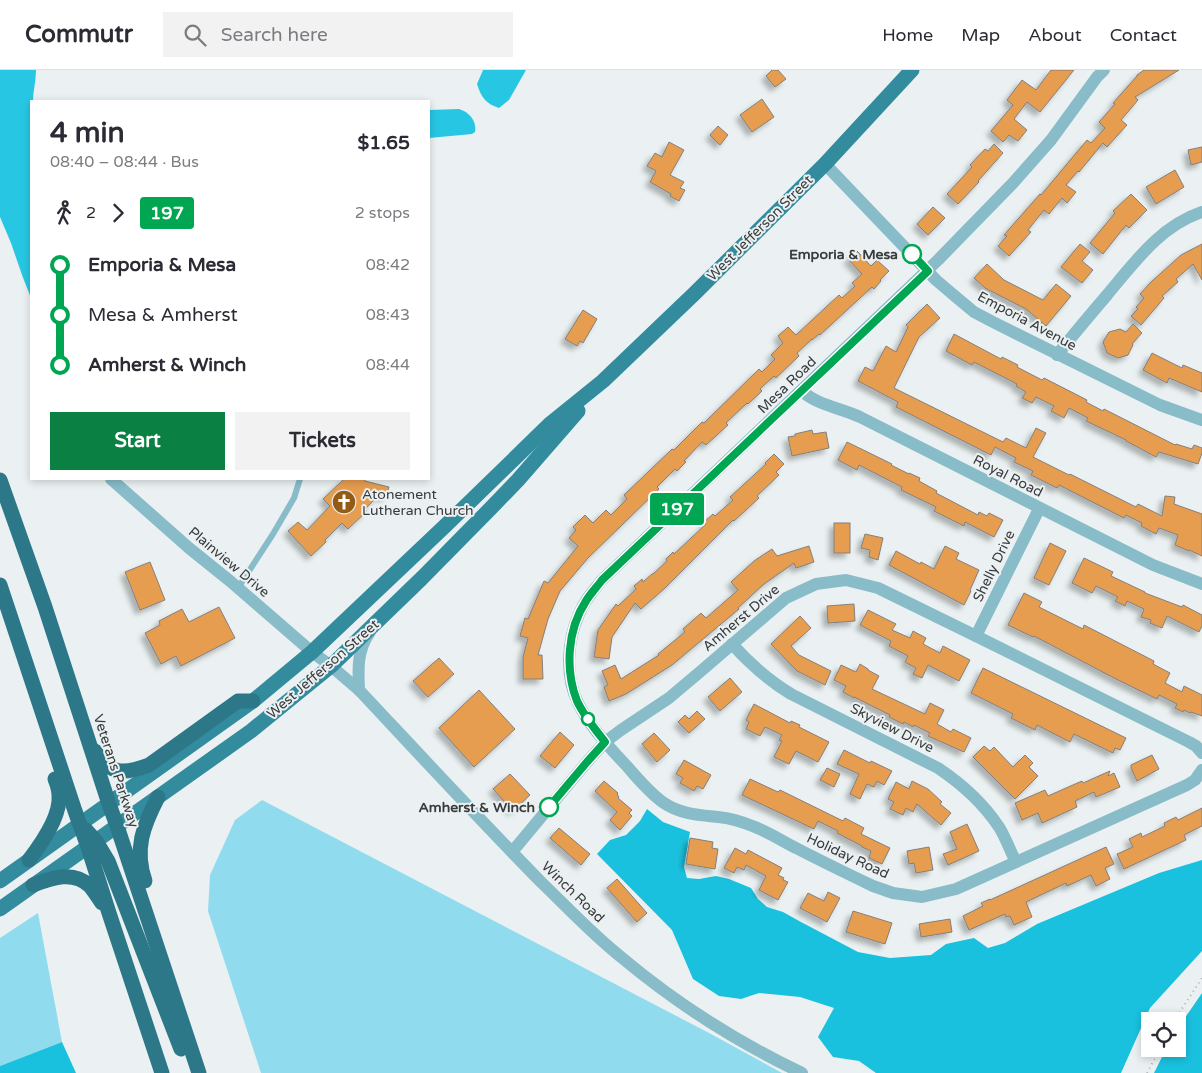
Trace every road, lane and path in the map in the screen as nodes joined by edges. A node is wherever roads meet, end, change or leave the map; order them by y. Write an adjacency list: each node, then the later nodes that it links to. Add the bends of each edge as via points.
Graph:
1 (912, 70): 3 (main road, West Jefferson Street)
2 (1104, 70): 5 (street, Mesa Road, via 1014,183)
3 (825, 164): 5 (street, Emporia Avenue); 7 (main road, West Jefferson Street)
4 (1202, 212): 6 (street, via 1167,231 1148,247)
5 (928, 271): 6 (street, Emporia Avenue, via 974,312); 8 (street, Mesa Road)
6 (1058, 355): 9 (street, Emporia Avenue, via 1160,406)
7 (603, 381): 18 (main road, West Jefferson Street, via 518,480); 21 (main road, West Jefferson Street, via 551,424)
8 (802, 391): 13 (street, Royal Road, via 812,400 853,414); 26 (street, Mesa Road, via 602,580 585,602 572,634 570,674 578,702)
9 (1202, 420)
10 (0, 480): 25 (highway, Veterans Parkway)
11 (112, 480): 16 (street, Plainview Drive)
12 (300, 480): 16 (lane, via 294,498)
13 (1039, 509): 14 (street, Royal Road, via 1153,566); 19 (street, Shelly Drive)
14 (1202, 584)
15 (0, 585): 31 (highway)
16 (238, 588): 21 (street, Plainview Drive)
17 (0, 614): 35 (highway, via 59,792 53,822)
18 (377, 623): 22 (main road, West Jefferson Street); 23 (street, via 360,650)
19 (976, 636): 20 (street, Amherst Drive, via 878,588 846,580 816,584 786,598); 27 (street, Amherst Drive, via 1196,746)
20 (732, 644): 26 (street, Amherst Drive, via 668,698); 36 (street, Skyview Drive, via 777,686 952,777 989,813)
21 (312, 652): 22 (street, Plainview Drive); 24 (main road, West Jefferson Street)
22 (331, 666): 23 (street, Plainview Drive); 29 (main road, West Jefferson Street, via 251,731)
23 (359, 690): 34 (street, Winch Road)
24 (253, 701): 25 (highway, via 238,701 149,765 131,771 108,767); 30 (main road, West Jefferson Street)
25 (88, 740): 30 (highway, Veterans Parkway)
26 (605, 742): 34 (street, Amherst Drive); 36 (street, Holiday Road, via 653,794 675,809 756,827 893,893 922,897 956,890)
27 (1202, 753)
28 (1202, 770): 36 (street, Holiday Road, via 1187,785)
29 (158, 797): 32 (main road, West Jefferson Street); 43 (highway, via 142,834 140,864 184,999)
30 (109, 804): 31 (main road, West Jefferson Street); 32 (highway, Veterans Parkway)
31 (80, 824): 33 (highway); 35 (main road, West Jefferson Street)
32 (117, 826): 33 (main road, West Jefferson Street); 43 (highway, Veterans Parkway)
33 (92, 844): 38 (main road, West Jefferson Street); 40 (highway); 46 (highway, via 108,861 182,1052)
34 (512, 852): 47 (street, Winch Road, via 586,926 652,982 712,1024)
35 (30, 860): 37 (main road, West Jefferson Street)
36 (1016, 862)
37 (0, 880)
38 (33, 885): 39 (main road, West Jefferson Street); 40 (highway, via 52,878 75,878 90,886)
39 (0, 909)
40 (109, 912): 45 (highway)
41 (1202, 978): 42 (path)
42 (1180, 1012)
43 (183, 1024): 46 (highway, Veterans Parkway)
44 (1156, 1057): 48 (path)
45 (162, 1073)
46 (198, 1073)
47 (802, 1073)
48 (1147, 1073)

